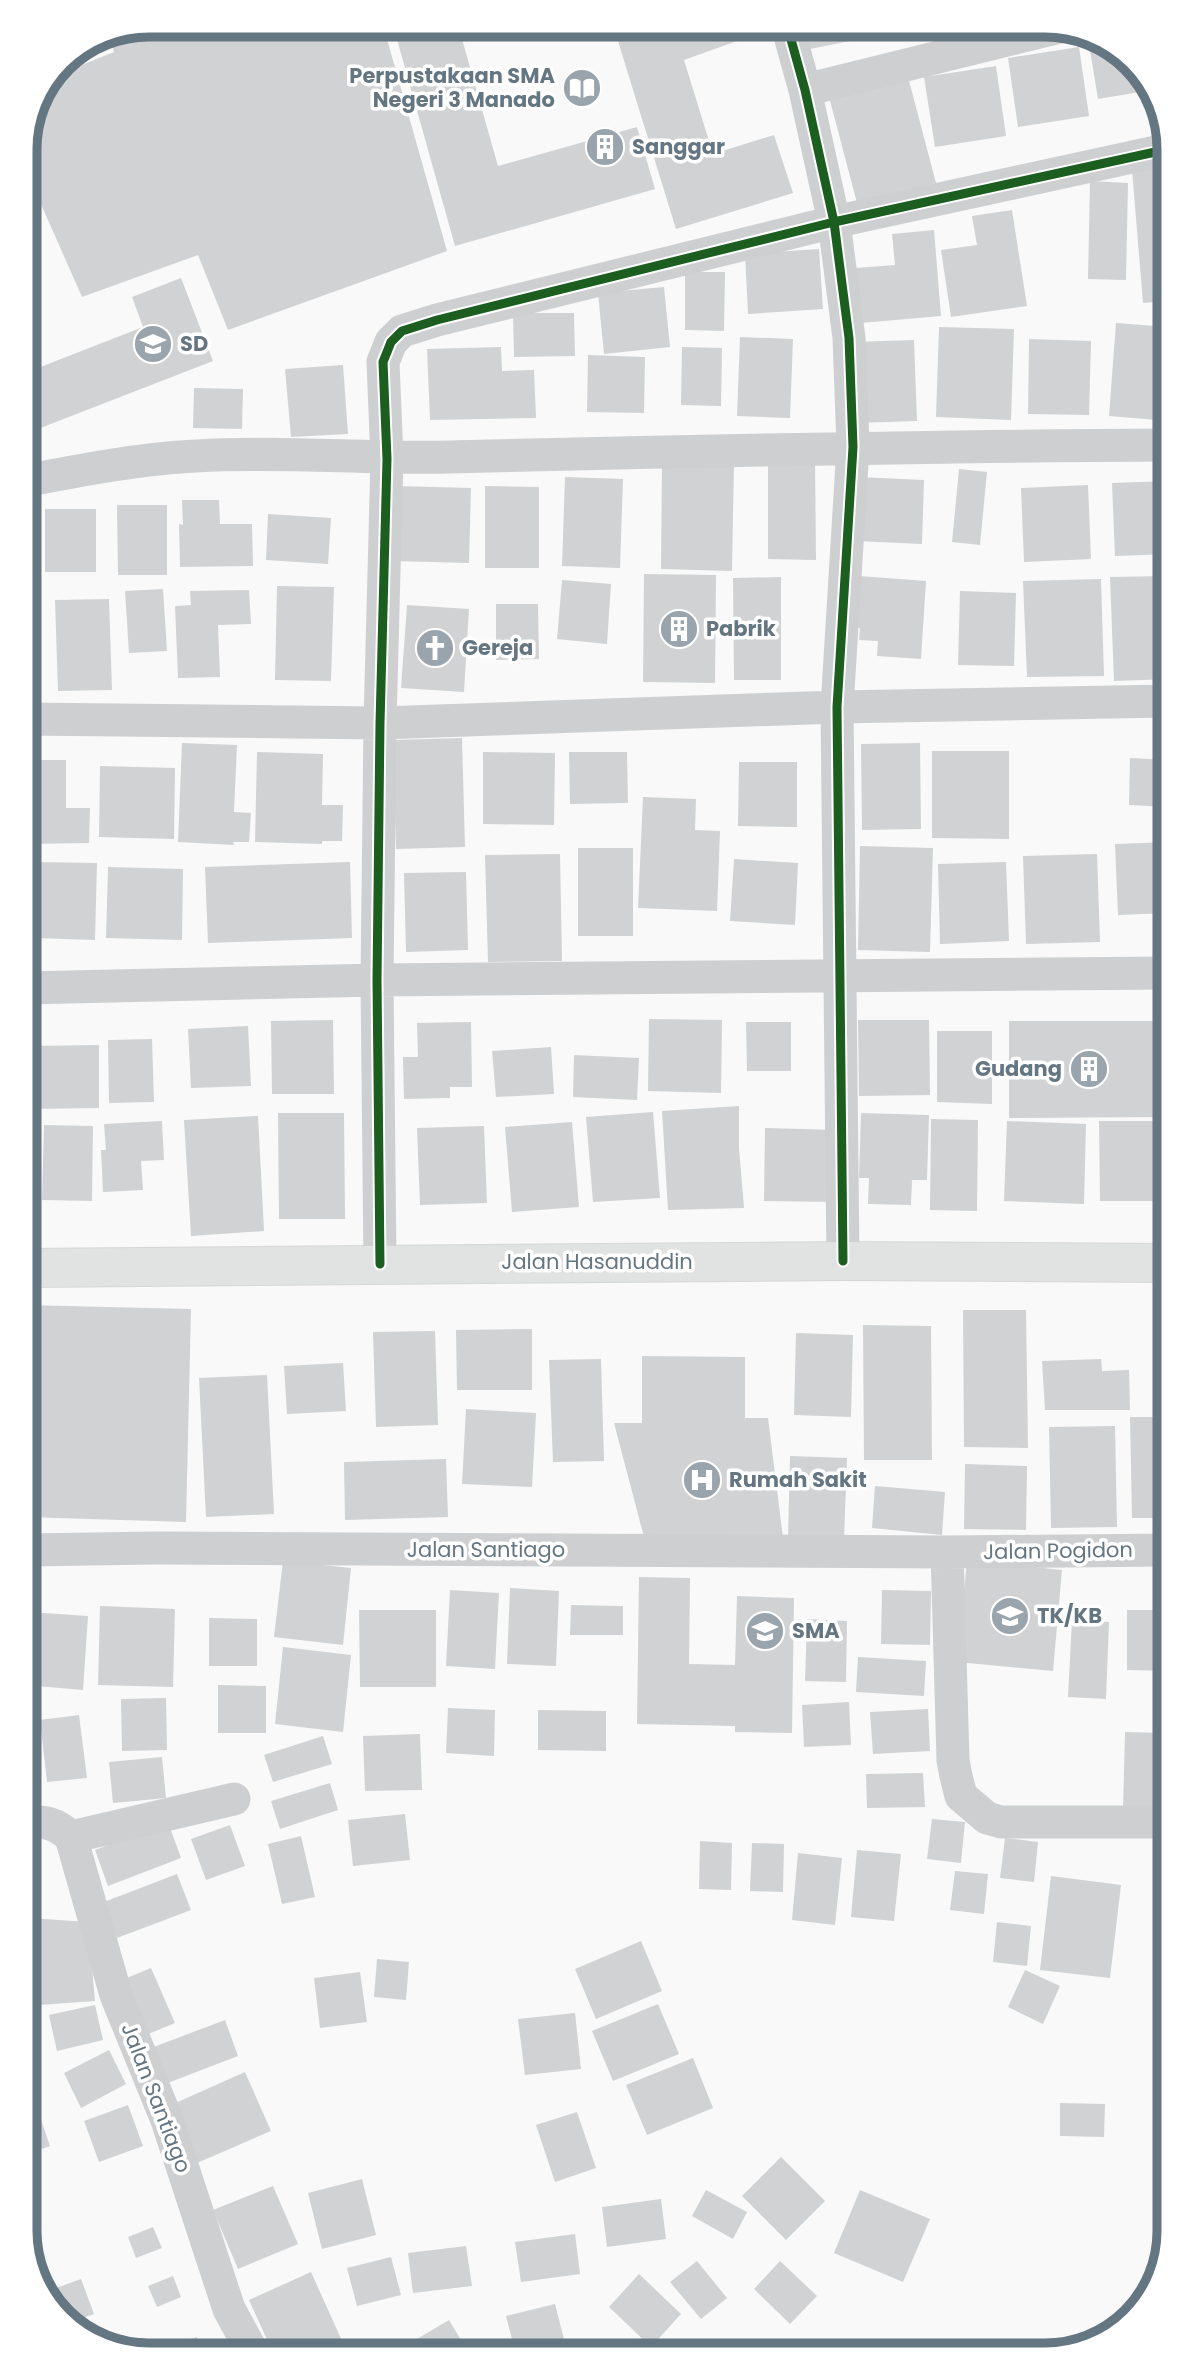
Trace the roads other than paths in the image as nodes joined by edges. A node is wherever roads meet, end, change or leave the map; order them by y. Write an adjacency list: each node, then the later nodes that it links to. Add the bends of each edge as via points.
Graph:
1 (790, 37): 3 (street)
2 (1020, 37): 3 (street)
3 (805, 90): 5 (street)
4 (1157, 152): 5 (street)
5 (834, 222): 7 (street, via 849,338); 8 (street, via 402,331 391,342 383,362)
6 (1157, 445): 7 (street)
7 (853, 447): 8 (street); 11 (street)
8 (387, 459): 9 (street, via 195,456); 13 (street)
9 (37, 479)
10 (1157, 701): 11 (street)
11 (837, 707): 13 (street); 15 (street)
12 (37, 719): 13 (street)
13 (380, 723): 16 (street)
14 (1157, 973): 15 (street)
15 (839, 975): 16 (street); 18 (street)
16 (377, 980): 17 (street); 20 (street)
17 (37, 988)
18 (844, 1261): 19 (highway, Jalan Hasanuddin); 20 (highway, Jalan Hasanuddin)
19 (1157, 1263)
20 (380, 1264): 21 (highway, Jalan Hasanuddin)
21 (37, 1268)
22 (37, 1550): 24 (street, Jalan Santiago)
23 (1157, 1550): 24 (street, Jalan Pogidon)
24 (947, 1552): 27 (street, via 953,1760 961,1796 987,1818 1001,1822)
25 (234, 1799): 28 (street)
26 (37, 1821): 28 (street, via 61,1827)
27 (1157, 1822)
28 (71, 1837): 29 (street, Jalan Santiago, via 116,1995 167,2120 229,2309)
29 (247, 2343)

